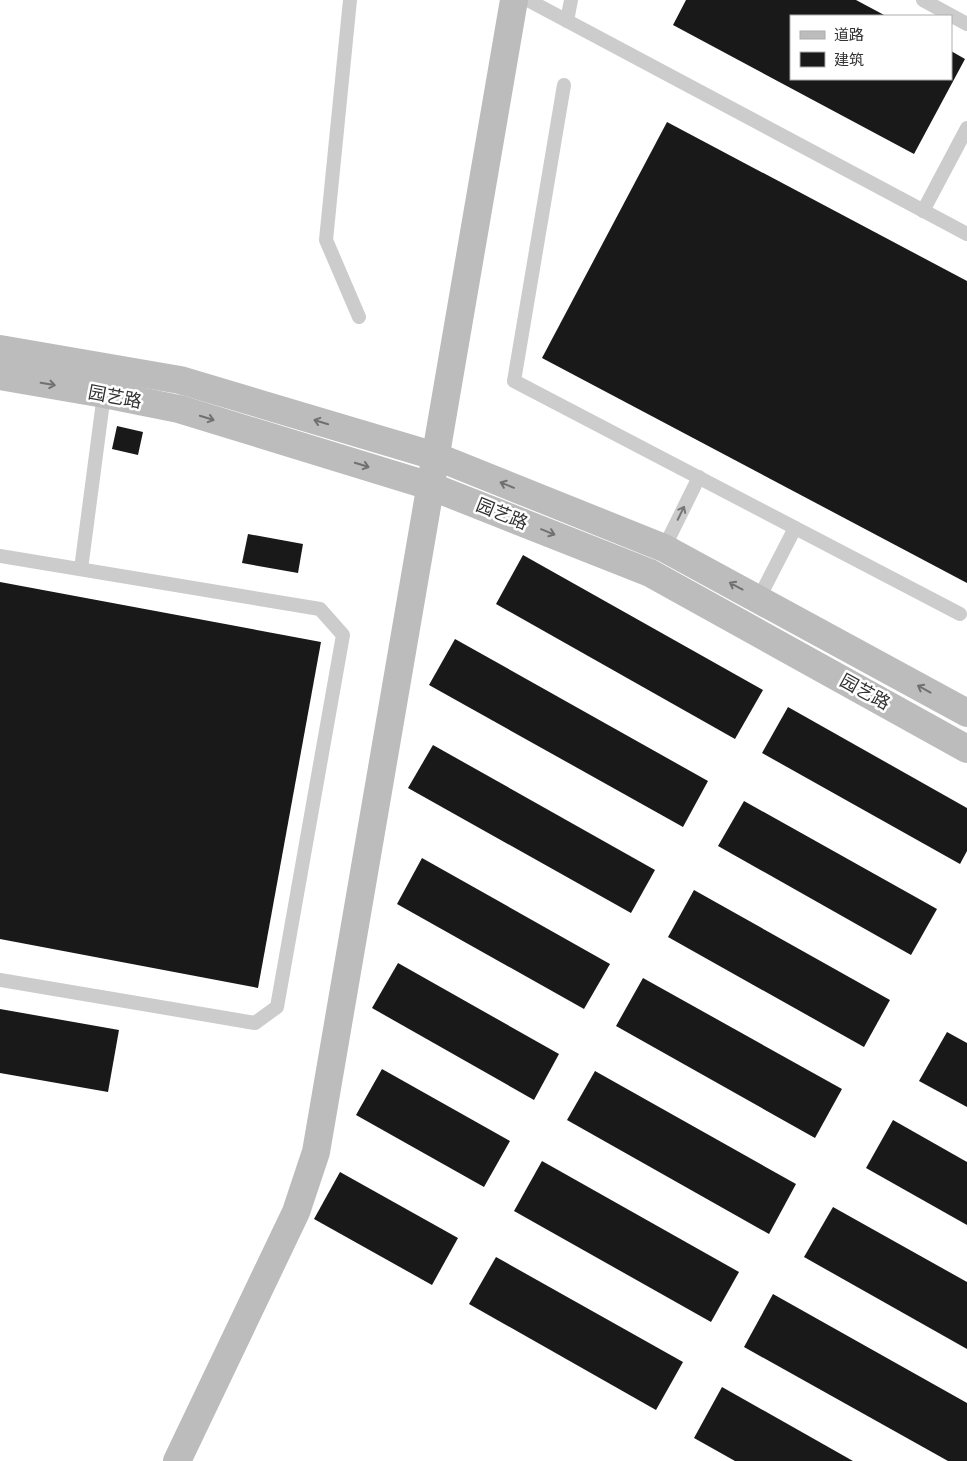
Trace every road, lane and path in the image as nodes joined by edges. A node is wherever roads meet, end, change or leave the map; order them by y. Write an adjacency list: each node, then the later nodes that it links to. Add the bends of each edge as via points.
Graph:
1 (350, 0): 14 (lane, via 326,240)
2 (514, 0): 18 (street)
3 (528, 0): 8 (lane)
4 (572, 0): 8 (lane)
5 (923, 0): 6 (lane)
6 (950, 15)
7 (952, 16): 9 (lane)
8 (567, 21): 12 (lane)
9 (967, 24)
10 (564, 85): 19 (lane, via 514,381)
11 (967, 128): 12 (lane)
12 (923, 211): 13 (lane)
13 (967, 234)
14 (359, 317)
15 (0, 349): 18 (street, 园艺路, one-way to 15, via 180,380)
16 (0, 376): 17 (street, 园艺路, one-way to 17)
17 (104, 394): 20 (street, 园艺路, one-way to 20, via 179,409); 24 (lane)
18 (435, 456): 20 (street); 22 (street, 园艺路, one-way to 18)
19 (698, 478): 21 (lane); 22 (lane, one-way to 19)
20 (430, 486): 28 (street, 园艺路, one-way to 28, via 650,573); 30 (street, via 316,1152 296,1212)
21 (795, 528): 25 (lane); 26 (lane)
22 (664, 548): 25 (street, 园艺路, one-way to 22)
23 (0, 556): 24 (lane)
24 (81, 569): 29 (lane, via 320,608 343,635 277,1007 255,1023)
25 (759, 598): 27 (street, 园艺路, one-way to 25)
26 (960, 614)
27 (967, 713)
28 (967, 749)
29 (0, 980)
30 (177, 1461)

